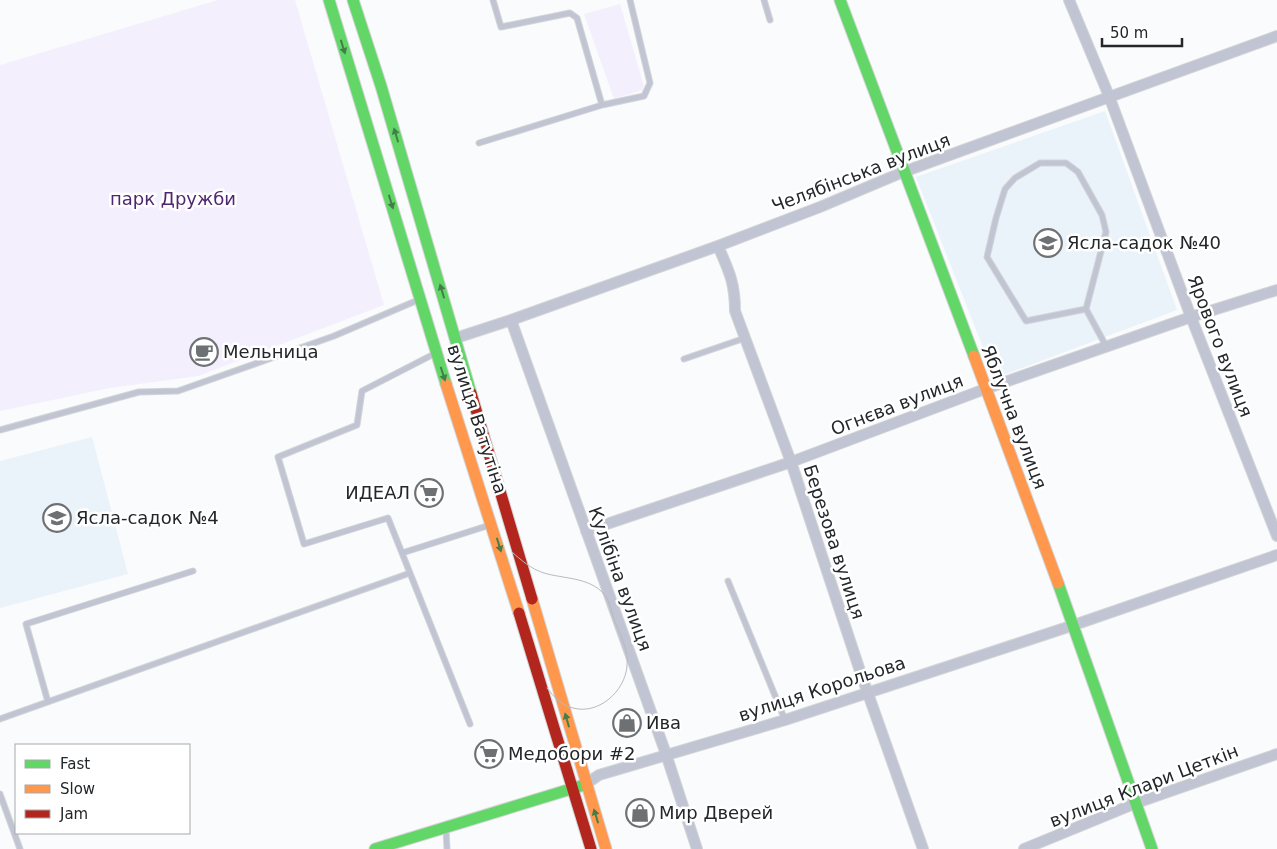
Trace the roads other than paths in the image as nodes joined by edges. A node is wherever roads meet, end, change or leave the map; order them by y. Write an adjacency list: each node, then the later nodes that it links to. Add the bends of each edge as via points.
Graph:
1 (329, 0): 16 (main road, вулиця Ватутіна, one-way to 16)
2 (353, 0): 20 (main road, вулиця Ватутіна, one-way to 2)
3 (493, 0): 11 (lane, via 501,27 570,13 577,18)
4 (630, 0): 11 (lane, via 650,84 644,96)
5 (764, 0): 8 (lane)
6 (840, 0): 13 (main road, Яблучна вулиця)
7 (1070, 0): 10 (street, Ярового вулиця)
8 (770, 20)
9 (1277, 36): 10 (street, Челябінська вулиця)
10 (1109, 96): 13 (street, Челябінська вулиця); 18 (street, Ярового вулиця)
11 (602, 105): 12 (lane)
12 (480, 143)
13 (903, 172): 14 (street, Челябінська вулиця); 25 (main road, Яблучна вулиця)
14 (718, 246): 19 (street, Челябінська вулиця); 21 (street, Березова вулиця, via 735,292 735,311)
15 (1277, 290): 18 (street, Огнєва вулиця)
16 (420, 298): 23 (main road, вулиця Ватутіна); 26 (lane, via 334,336 178,391 139,392)
17 (1086, 309): 17 (lane, via 1106,232 1102,215 1078,172 1066,163 1040,163 1005,188 987,257 1026,321); 22 (lane)
18 (1191, 317): 22 (street, Огнєва вулиця); 30 (street, Ярового вулиця)
19 (511, 320): 20 (street, Челябінська вулиця); 29 (street, Кулібіна вулиця)
20 (456, 338): 44 (main road, вулиця Ватутіна, one-way to 20)
21 (744, 338): 24 (lane); 27 (street, Березова вулиця)
22 (1106, 347): 25 (street, Огнєва вулиця)
23 (436, 353): 28 (main road, вулиця Ватутіна, one-way to 28); 31 (lane, via 362,391 357,425 278,457 304,544 388,518)
24 (684, 359)
25 (985, 389): 27 (street, Огнєва вулиця); 36 (main road, Яблучна вулиця)
26 (0, 430)
27 (791, 462): 29 (street, Огнєва вулиця); 37 (street, Березова вулиця)
28 (492, 524): 31 (lane); 45 (main road, вулиця Ватутіна, one-way to 45)
29 (586, 531): 42 (street, Кулібіна вулиця)
30 (1277, 536)
31 (402, 553): 34 (lane)
32 (1277, 555): 36 (street, вулиця Корольова)
33 (193, 571): 38 (lane, via 26,624)
34 (410, 573): 38 (lane); 41 (lane)
35 (728, 582): 40 (lane)
36 (1074, 625): 37 (street, вулиця Корольова); 47 (main road, Яблучна вулиця)
37 (868, 693): 40 (street, вулиця Корольова); 55 (street, Березова вулиця)
38 (48, 702): 39 (lane)
39 (0, 719)
40 (786, 720): 42 (street, вулиця Корольова)
41 (470, 724)
42 (666, 754): 44 (street, вулиця Корольова, via 599,775); 54 (street, Кулібіна вулиця)
43 (1277, 754): 47 (street, вулиця Клари Цеткін)
44 (586, 784): 45 (main road, вулиця Корольова); 53 (main road, вулиця Ватутіна, one-way to 44)
45 (572, 788): 48 (main road, вулиця Корольова); 52 (main road, вулиця Ватутіна)
46 (0, 794): 49 (lane)
47 (1136, 802): 56 (street, вулиця Клари Цеткін); 57 (main road, Яблучна вулиця)
48 (446, 827): 50 (main road, вулиця Корольова); 51 (lane)
49 (20, 849)
50 (375, 849)
51 (447, 849)
52 (591, 849)
53 (606, 849)
54 (697, 849)
55 (923, 849)
56 (1024, 849)
57 (1152, 849)

